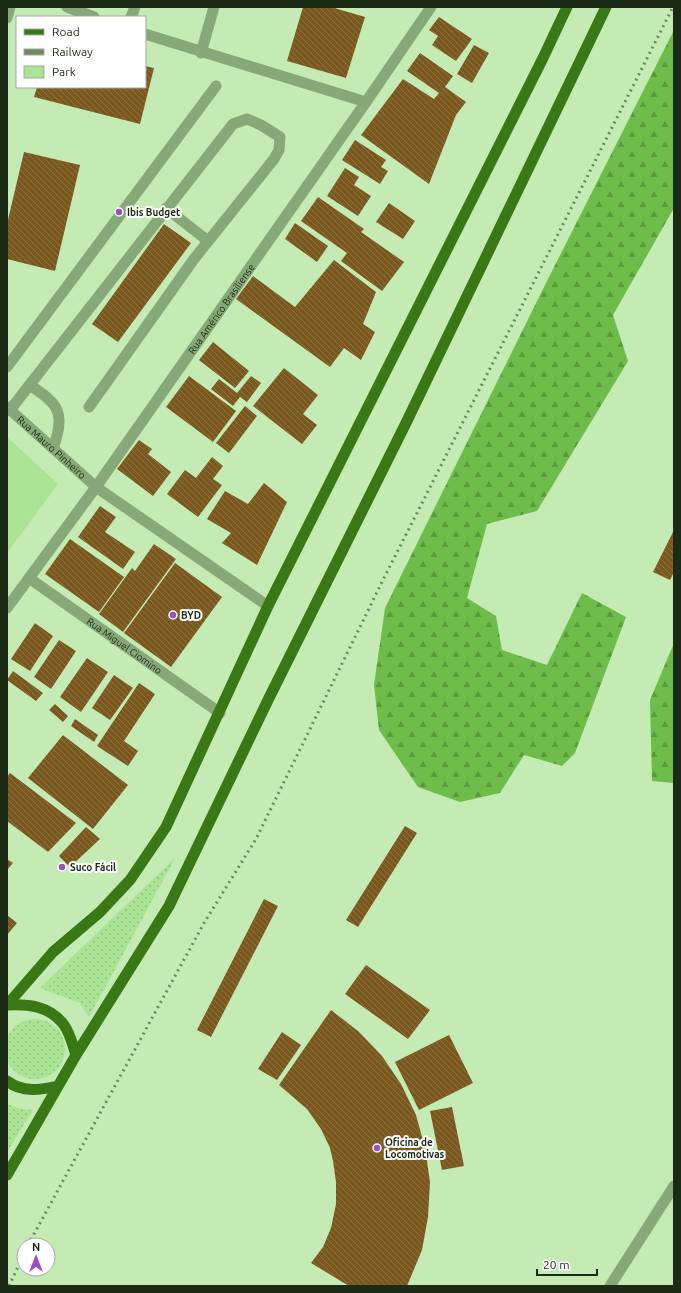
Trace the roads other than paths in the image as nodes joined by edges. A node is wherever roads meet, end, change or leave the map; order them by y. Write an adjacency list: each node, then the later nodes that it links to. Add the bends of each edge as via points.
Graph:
1 (10, 7): 8 (street)
2 (66, 7): 7 (street)
3 (214, 7): 10 (street)
4 (430, 7): 12 (street, Rua Américo Brasiliense)
5 (567, 7): 22 (main road)
6 (606, 7): 26 (main road, via 413,409 169,906)
7 (91, 16)
8 (7, 18)
9 (146, 34): 10 (street)
10 (201, 52): 12 (street)
11 (216, 86): 15 (street)
12 (366, 102): 20 (street, Rua Américo Brasiliense)
13 (166, 208): 14 (street); 14 (street, via 233,124 247,119 261,124 280,137 279,150 274,158); 16 (street)
14 (208, 241): 17 (street)
15 (7, 367)
16 (29, 385): 18 (street); 19 (street, via 48,397 55,406 60,421)
17 (89, 407)
18 (9, 408): 19 (street, Rua Mauro Pinheiro)
19 (53, 448): 20 (street, Rua Mauro Pinheiro)
20 (96, 487): 21 (street, Rua Américo Brasiliense); 22 (street, Rua Mauro Pinheiro)
21 (29, 578): 23 (street, Rua Américo Brasiliense); 24 (street, Rua Miguel Ciomino)
22 (268, 606): 24 (main road)
23 (7, 608)
24 (220, 713): 25 (main road, via 166,827 130,880 100,912 53,952)
25 (7, 1005): 26 (main road, via 31,1004 50,1012 64,1026)
26 (76, 1055): 28 (main road)
27 (7, 1081): 28 (main road, via 16,1088 37,1090)
28 (58, 1086): 29 (main road)
29 (7, 1175)
30 (674, 1186): 31 (street)
31 (610, 1286)

